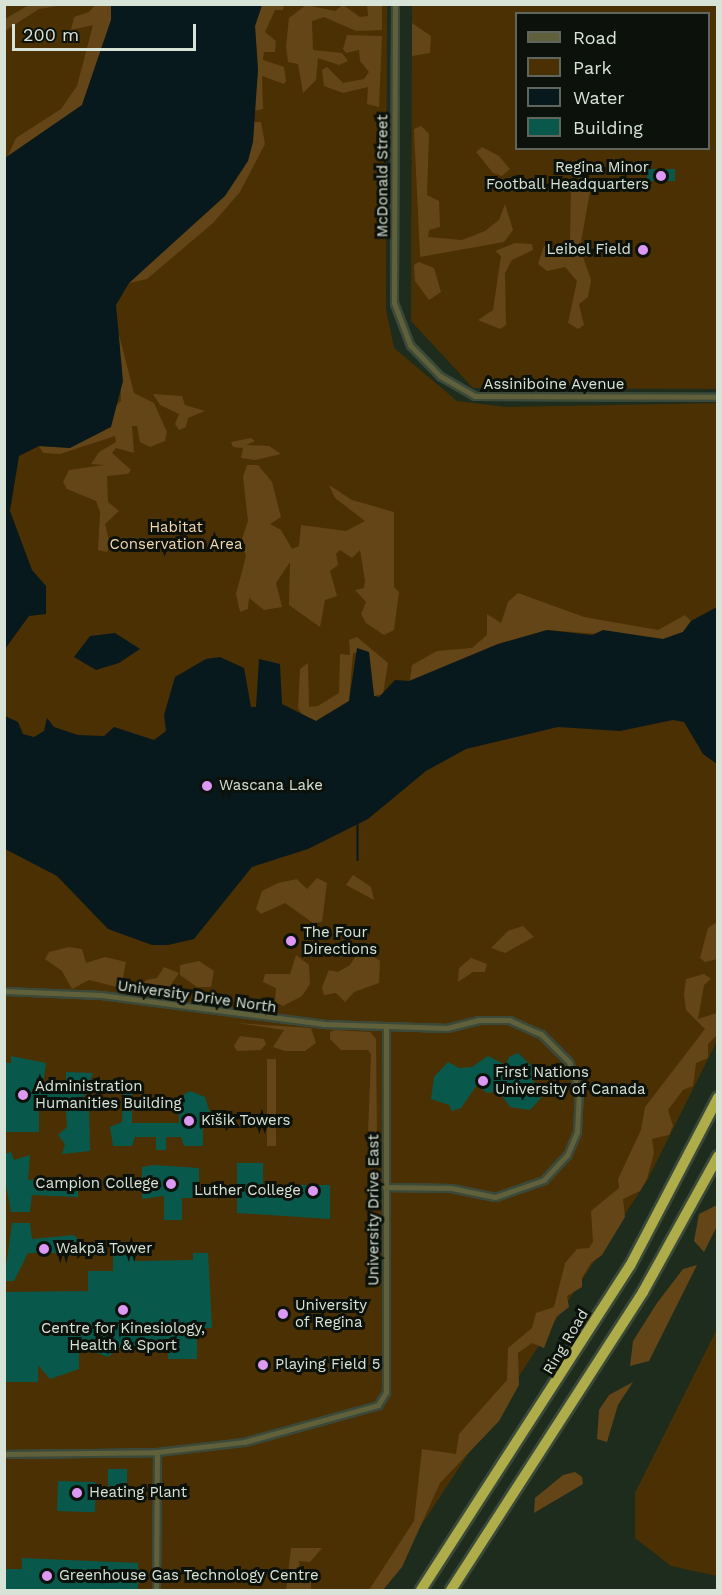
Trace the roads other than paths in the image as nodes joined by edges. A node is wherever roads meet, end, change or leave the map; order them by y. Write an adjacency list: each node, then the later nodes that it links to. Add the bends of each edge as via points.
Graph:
1 (395, 4): 2 (street, McDonald Street, via 394,303)
2 (410, 345): 3 (street, Assiniboine Avenue, via 440,376 475,396)
3 (717, 397)
4 (4, 990): 5 (street, University Drive North, via 101,995 273,1020)
5 (386, 1027): 8 (street, University Drive East); 8 (street, via 447,1028 478,1020 508,1020 555,1047 575,1075 580,1103 577,1132 567,1155 558,1169 532,1187 495,1197 451,1188)
6 (717, 1098): 12 (highway, Ring Road, via 630,1266)
7 (717, 1156): 13 (highway, via 643,1292)
8 (386, 1187): 9 (street, University Drive East, via 386,1392 378,1405 244,1442)
9 (157, 1452): 10 (street); 11 (street)
10 (4, 1454)
11 (156, 1590)
12 (421, 1590)
13 (451, 1590)

